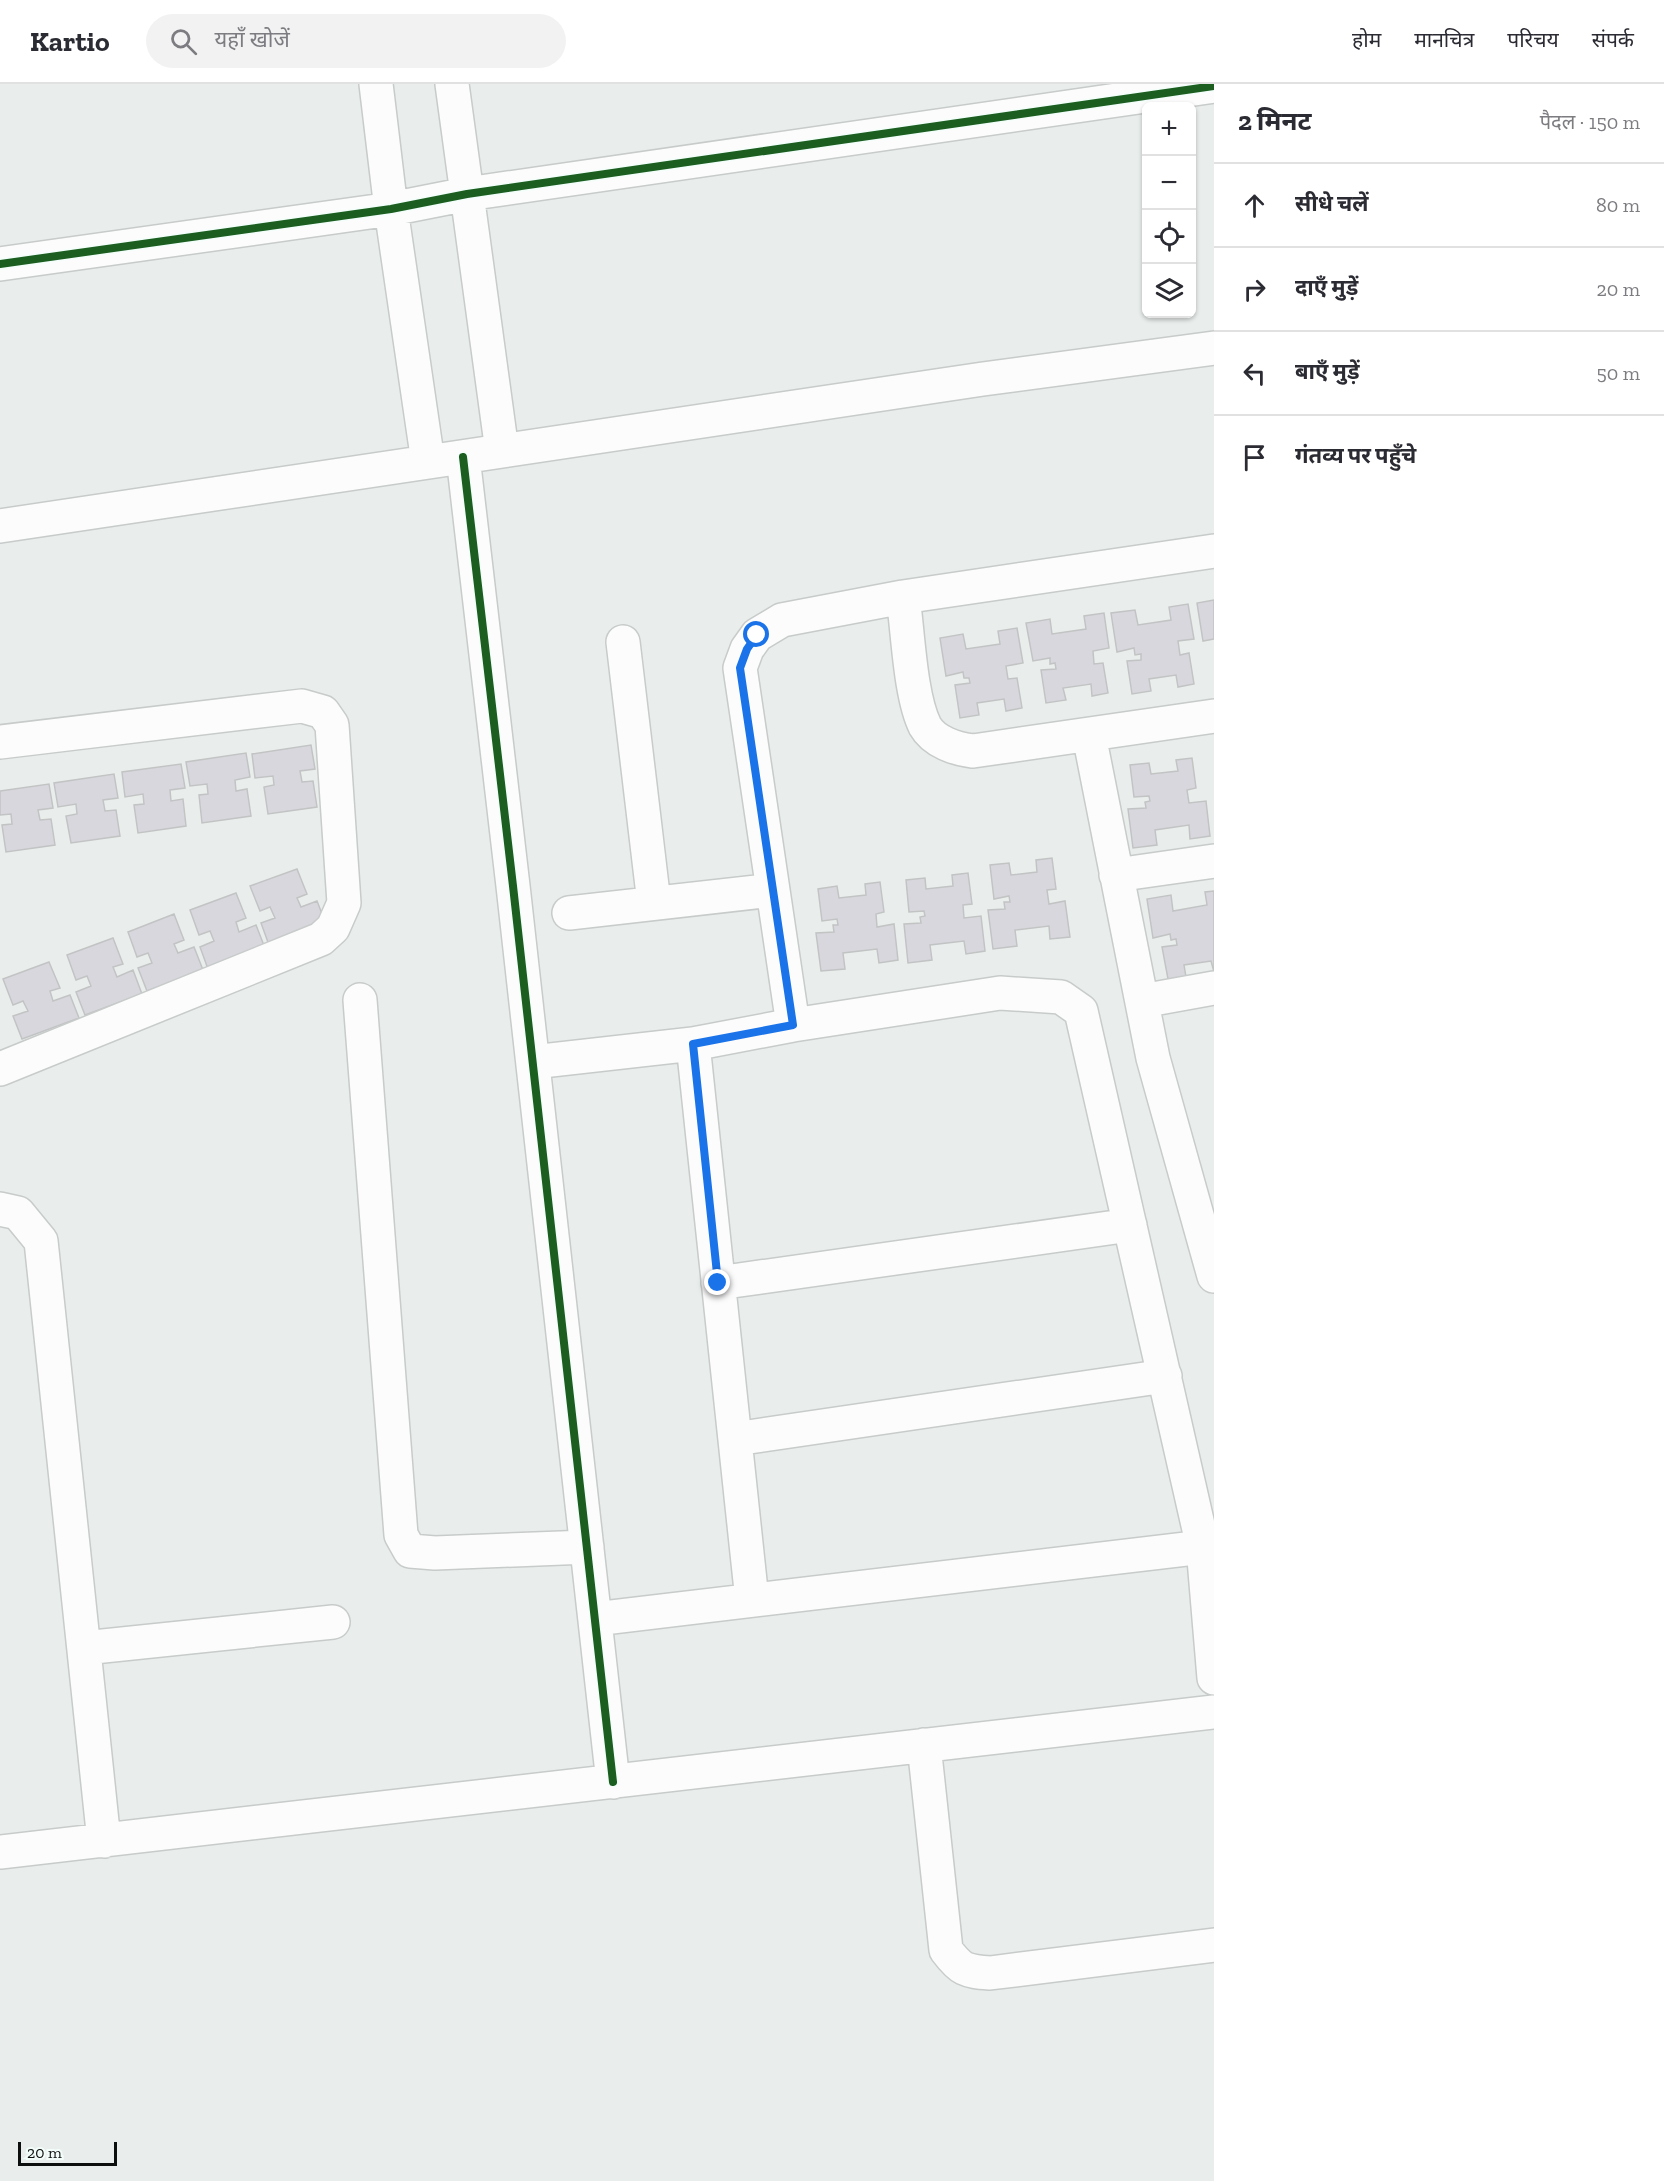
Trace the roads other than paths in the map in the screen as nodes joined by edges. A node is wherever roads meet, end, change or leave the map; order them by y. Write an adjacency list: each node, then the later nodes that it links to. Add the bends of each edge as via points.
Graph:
1 (376, 84): 5 (street)
2 (452, 84): 4 (street)
3 (1214, 86): 4 (street)
4 (467, 194): 5 (street); 8 (street)
5 (392, 209): 6 (street); 10 (street)
6 (0, 264)
7 (1214, 348): 8 (street)
8 (502, 451): 9 (street)
9 (463, 457): 10 (street); 28 (street)
10 (428, 462): 11 (street)
11 (0, 526)
12 (1214, 551): 13 (street)
13 (903, 597): 16 (street, via 917,702 926,728 939,740 973,751); 20 (street, via 782,620 757,635 747,649 740,668)
14 (623, 642): 21 (street)
15 (1214, 716): 16 (street)
16 (1089, 735): 19 (street)
17 (0, 742): 29 (street, via 302,706 322,711 332,725 344,903 333,928 321,939)
18 (1214, 861): 19 (street)
19 (1116, 875): 25 (street)
20 (773, 890): 21 (street); 26 (street)
21 (654, 903): 22 (street)
22 (568, 913)
23 (1214, 988): 25 (street)
24 (360, 1000): 37 (street, via 401,1535 410,1551 435,1553)
25 (1142, 1000): 32 (street, via 1153,1058)
26 (793, 1025): 27 (street); 31 (street, via 1000,993 1061,997 1081,1011)
27 (693, 1044): 28 (street); 34 (street)
28 (533, 1062): 37 (street)
29 (0, 1069)
30 (0, 1209): 42 (street, via 18,1213 42,1241)
31 (1130, 1226): 34 (street); 35 (street)
32 (1209, 1238): 33 (street)
33 (1214, 1276)
34 (718, 1283): 36 (street)
35 (1165, 1376): 36 (street); 38 (street)
36 (735, 1439): 39 (street)
37 (587, 1547): 40 (street)
38 (1203, 1547): 39 (street); 43 (street)
39 (752, 1600): 40 (street)
40 (595, 1619): 46 (street)
41 (333, 1622): 42 (street)
42 (84, 1648): 47 (street)
43 (1214, 1678)
44 (1214, 1712): 45 (street)
45 (924, 1745): 46 (street); 49 (street, via 946,1950 968,1971 990,1973)
46 (613, 1782): 47 (street)
47 (104, 1840): 48 (street)
48 (0, 1852)
49 (1214, 1945)

